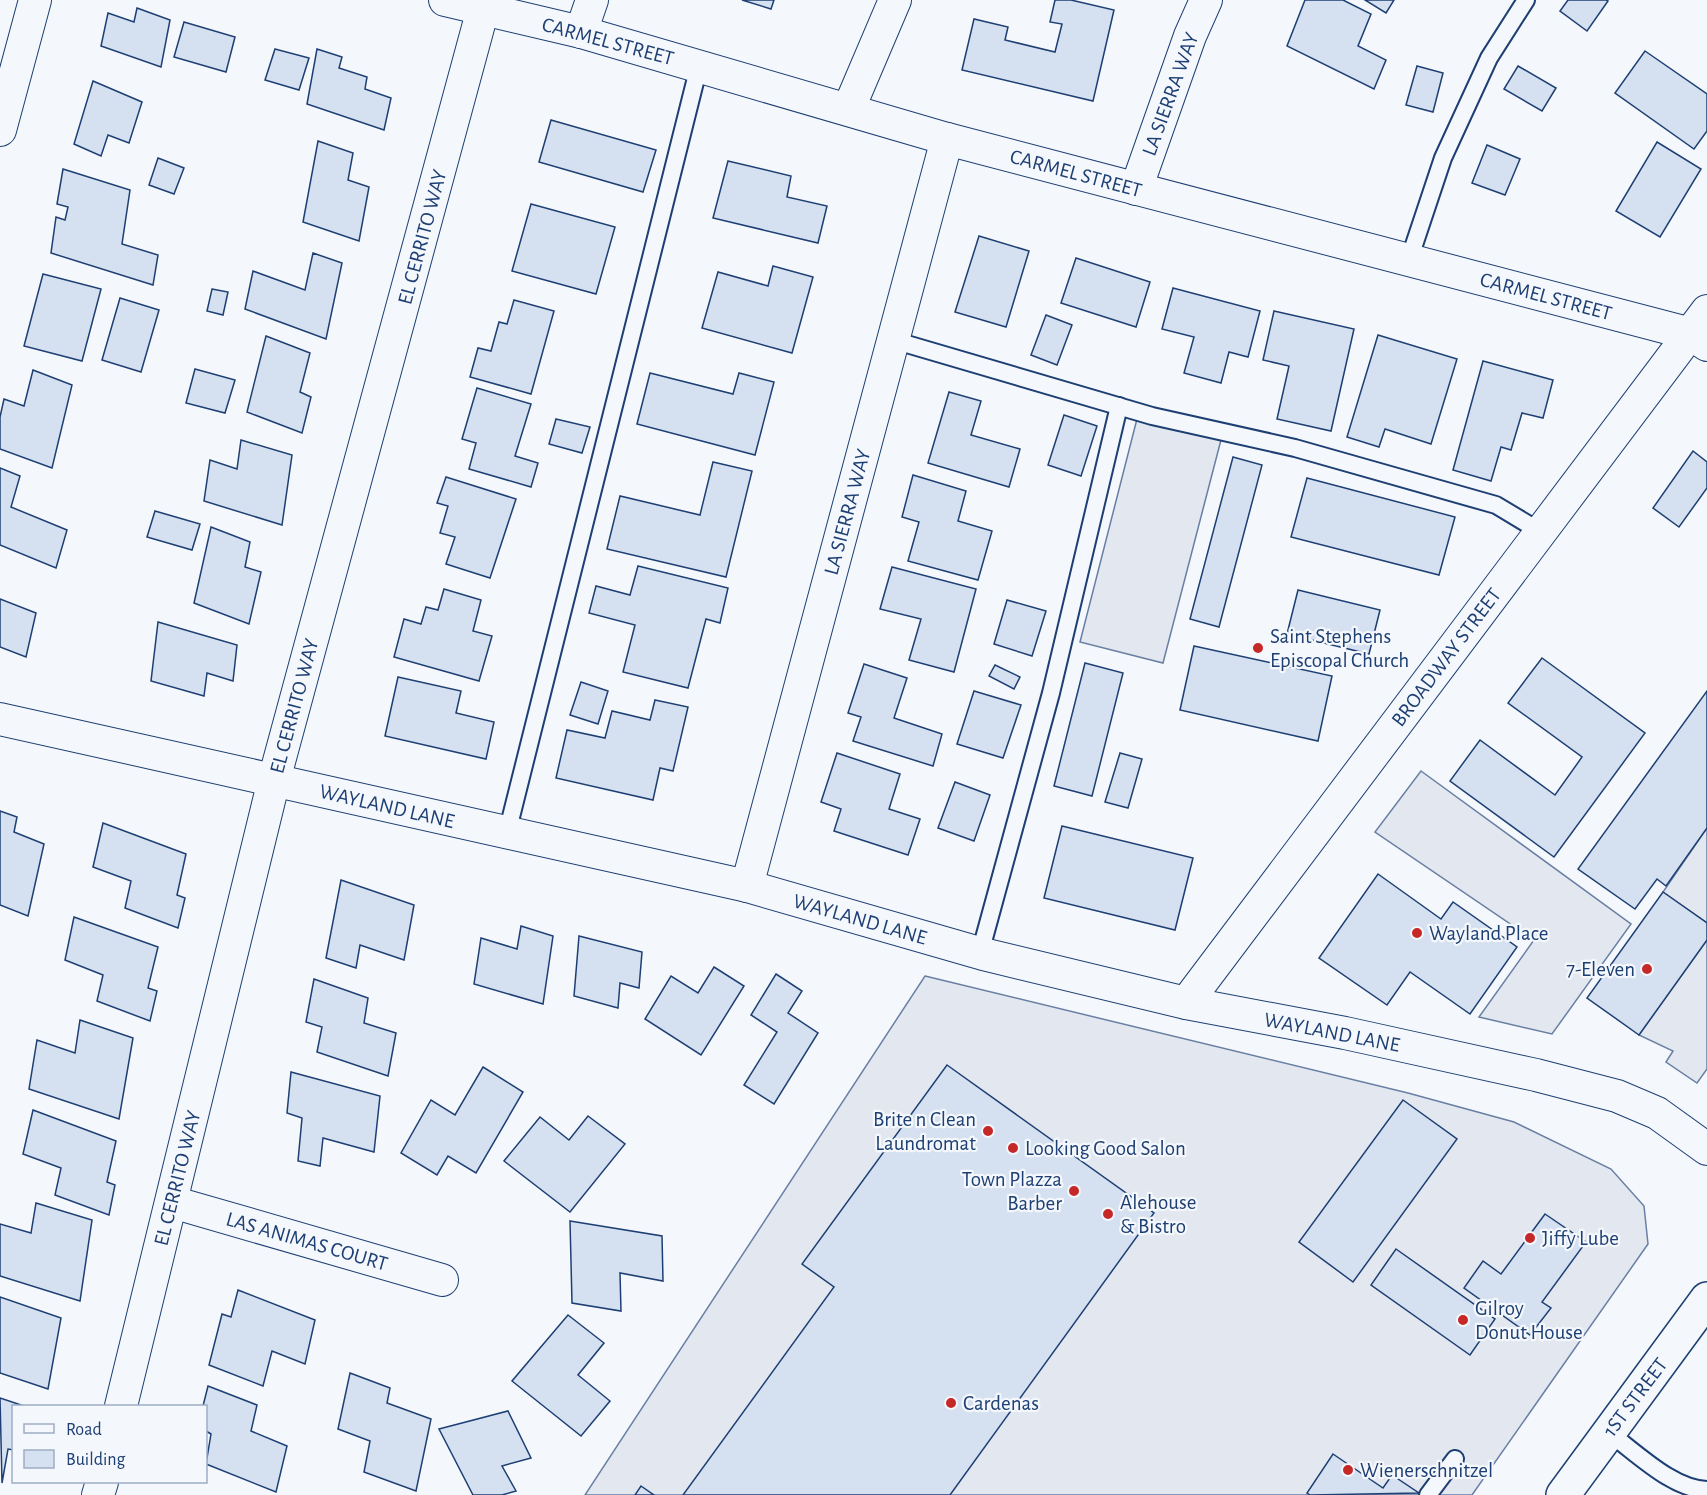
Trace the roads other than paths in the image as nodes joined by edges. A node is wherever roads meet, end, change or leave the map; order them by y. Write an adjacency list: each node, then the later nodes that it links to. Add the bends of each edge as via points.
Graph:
1 (34, 0): 11 (street)
2 (445, 0): 7 (street, CARMEL STREET)
3 (592, 0): 8 (street)
4 (895, 0): 10 (street)
5 (1206, 0): 13 (street, LA SIERRA WAY)
6 (1526, 0): 14 (lane, via 1489,58 1443,159)
7 (483, 9): 8 (street, CARMEL STREET); 20 (street, EL CERRITO WAY)
8 (581, 32): 9 (street, CARMEL STREET)
9 (699, 66): 10 (street, CARMEL STREET); 21 (lane)
10 (849, 108): 12 (street, CARMEL STREET)
11 (0, 130)
12 (947, 139): 13 (street, CARMEL STREET); 16 (street, LA SIERRA WAY)
13 (1136, 189): 14 (street, CARMEL STREET)
14 (1409, 260): 15 (street, CARMEL STREET)
15 (1702, 330): 18 (street, BROADWAY STREET)
16 (893, 340): 17 (lane); 22 (street, LA SIERRA WAY)
17 (1119, 406): 18 (lane, via 1295,448 1496,505); 23 (lane, via 1051,693)
18 (1541, 532): 24 (street, BROADWAY STREET)
19 (0, 719): 20 (street, WAYLAND LANE)
20 (274, 780): 21 (street, WAYLAND LANE); 26 (street, EL CERRITO WAY)
21 (507, 833): 22 (street, WAYLAND LANE)
22 (747, 886): 23 (street, WAYLAND LANE)
23 (980, 953): 24 (street, WAYLAND LANE)
24 (1186, 1003): 25 (street, WAYLAND LANE, via 1345,1033 1617,1096 1657,1113)
25 (1707, 1149)
26 (171, 1202): 27 (street, LAS ANIMAS COURT); 29 (street, EL CERRITO WAY)
27 (442, 1280)
28 (1707, 1299): 30 (main road, 1ST STREET)
29 (121, 1405)
30 (1609, 1433): 32 (lane, via 1693,1490); 34 (main road, 1ST STREET)
31 (1455, 1459): 33 (lane)
32 (1707, 1490)
33 (1428, 1495)
34 (1563, 1495)

